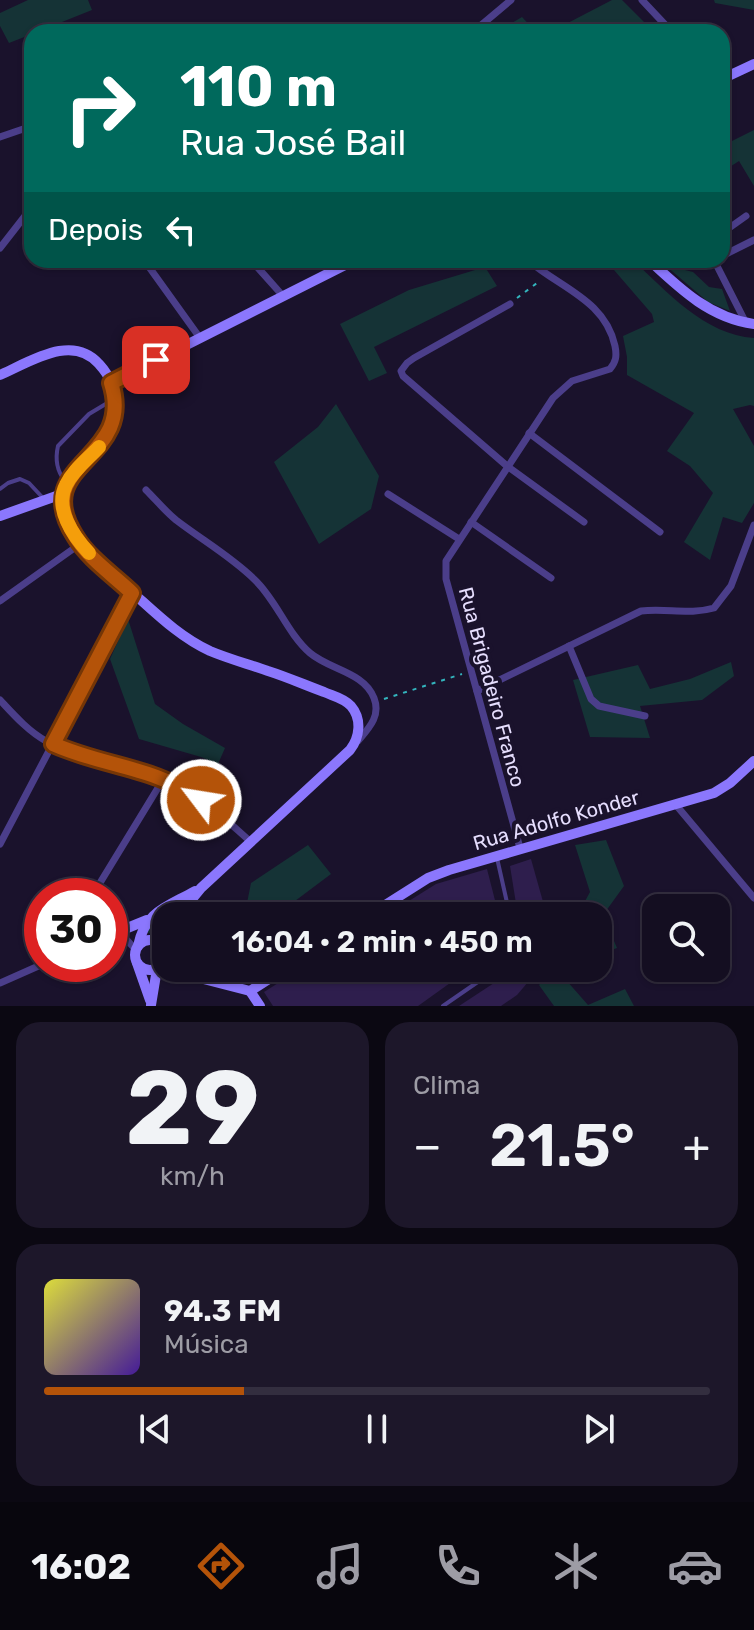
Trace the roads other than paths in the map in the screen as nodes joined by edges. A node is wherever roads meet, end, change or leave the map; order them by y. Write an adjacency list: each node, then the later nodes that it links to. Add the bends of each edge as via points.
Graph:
1 (511, 0): 3 (street)
2 (642, 0): 4 (street)
3 (482, 24)
4 (664, 24)
5 (754, 64): 6 (main road)
6 (730, 75)
7 (24, 128): 8 (street)
8 (16, 131): 9 (street); 10 (street)
9 (24, 132)
10 (0, 137)
11 (746, 216): 13 (street)
12 (24, 217): 15 (street)
13 (730, 227)
14 (754, 240): 16 (street)
15 (0, 248)
16 (730, 252)
17 (150, 268): 26 (street)
18 (258, 268): 23 (street)
19 (339, 268): 23 (main road)
20 (538, 268): 30 (street, Rua Brigadeiro Franco, via 600,314 617,355 610,369 565,385)
21 (658, 268): 25 (main road, via 694,300)
22 (718, 268): 25 (street)
23 (283, 296): 26 (main road)
24 (510, 304): 31 (street, via 401,371)
25 (750, 323)
26 (200, 338): 28 (main road)
27 (0, 375): 28 (main road, via 68,349 89,354)
28 (111, 383): 29 (main road)
29 (116, 398): 32 (main road, via 105,440); 32 (lane, via 89,414 58,446 56,464)
30 (529, 433): 31 (street, Rua Brigadeiro Franco); 42 (street)
31 (507, 466): 39 (street, Rua Brigadeiro Franco); 40 (street)
32 (67, 482): 35 (main road)
33 (0, 489): 37 (lane, via 20,479)
34 (146, 490): 52 (street, via 257,582 305,649 370,690 376,715)
35 (62, 494): 37 (main road); 44 (main road)
36 (388, 494): 43 (street)
37 (45, 500): 38 (main road)
38 (0, 516)
39 (471, 522): 43 (street, Rua Brigadeiro Franco); 45 (street)
40 (584, 522)
41 (754, 525): 48 (street, via 731,586 714,608 641,611)
42 (660, 532)
43 (459, 539): 49 (street, Rua Brigadeiro Franco, via 445,573)
44 (80, 544): 46 (main road); 47 (street)
45 (551, 578)
46 (132, 593): 52 (main road, via 208,650 345,700 356,714); 53 (street)
47 (0, 601)
48 (569, 646): 49 (street); 51 (street, via 591,699 599,706)
49 (477, 691): 59 (street, Rua Brigadeiro Franco)
50 (0, 700): 53 (street)
51 (645, 716)
52 (356, 743): 57 (main road)
53 (53, 744): 55 (street); 58 (street)
54 (754, 761): 56 (main road, Rua Adolfo Konder, via 722,789)
55 (164, 778): 57 (street, via 201,800); 61 (street)
56 (676, 805): 59 (main road, Rua Adolfo Konder); 63 (street)
57 (251, 842): 62 (main road)
58 (0, 844)
59 (520, 848): 60 (main road, Rua Adolfo Konder)
60 (496, 855): 65 (main road, Rua Adolfo Konder, via 438,874); 66 (lane)
61 (103, 878)
62 (201, 888): 64 (main road); 67 (main road)
63 (754, 898)
64 (190, 902)
65 (391, 902)
66 (507, 902)
67 (148, 919): 68 (main road); 71 (main road)
68 (128, 927)
69 (152, 940): 71 (main road)
70 (128, 941): 71 (street)
71 (137, 948): 72 (main road)
72 (137, 963): 73 (main road); 81 (main road)
73 (152, 970)
74 (24, 972): 79 (street)
75 (155, 982): 81 (main road)
76 (220, 982): 80 (main road)
77 (264, 982): 80 (main road)
78 (478, 982): 83 (lane)
79 (0, 983)
80 (250, 991): 82 (main road)
81 (152, 1005)
82 (260, 1006)
83 (443, 1006)

